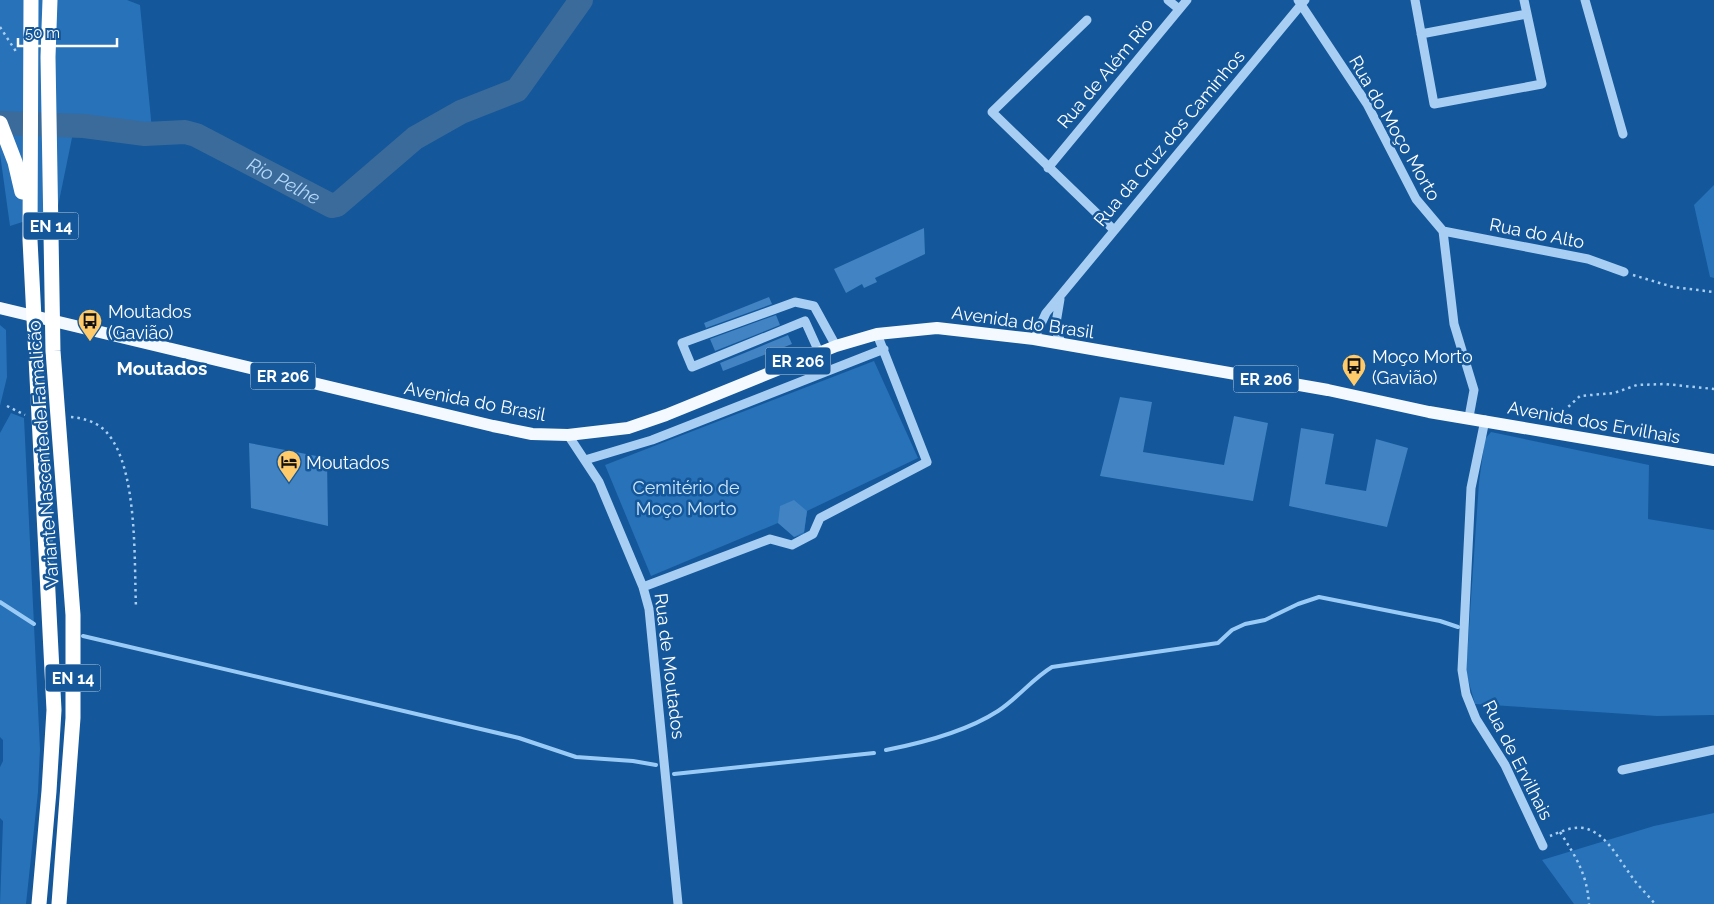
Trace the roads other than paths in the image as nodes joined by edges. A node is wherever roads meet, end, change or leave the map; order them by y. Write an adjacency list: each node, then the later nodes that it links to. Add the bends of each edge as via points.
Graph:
1 (31, 0): 18 (highway, Variante Nascente de Famalicão / EN 14)
2 (50, 0): 38 (highway, Variante Nascente de Famalicão / EN 14, via 53,341 73,615 69,794)
3 (1168, 0): 9 (street)
4 (1187, 0): 9 (street, Rua de Além Rio)
5 (1415, 0): 12 (street)
6 (1524, 0): 10 (street)
7 (1585, 0): 14 (street)
8 (1301, 2): 16 (street, Rua da Cruz dos Caminhos); 17 (street, Rua do Moço Morto, via 1367,104 1416,199)
9 (1179, 9): 15 (street, Rua de Além Rio)
10 (1527, 14): 12 (street); 12 (street, via 1542,84 1532,86 1434,104)
11 (1087, 20): 15 (street, via 992,112)
12 (1421, 34)
13 (0, 123): 18 (highway, via 21,180)
14 (1623, 134)
15 (1048, 168): 16 (street)
16 (1114, 230): 20 (street, Rua da Cruz dos Caminhos)
17 (1443, 231): 19 (street, Rua do Alto, via 1588,259); 28 (street, via 1454,324 1474,390)
18 (30, 240): 37 (highway, Variante Nascente de Famalicão / EN 14, via 54,710)
19 (1624, 272)
20 (1060, 297): 23 (street, Rua da Cruz dos Caminhos, via 1046,313); 24 (street, Rua da Cruz dos Caminhos, via 1055,329)
21 (0, 308): 30 (main road, Avenida do Brasil / ER 206, via 493,426 532,434)
22 (877, 334): 23 (main road, Avenida do Brasil / ER 206, via 936,328); 25 (main road, Avenida do Brasil / ER 206); 26 (street)
23 (1034, 339): 24 (main road, Avenida do Brasil / ER 206)
24 (1062, 344): 28 (main road, Avenida do Brasil / ER 206)
25 (836, 346): 27 (main road, Avenida do Brasil / ER 206); 27 (street, via 814,306 795,302 682,343 692,367 804,321)
26 (884, 349): 31 (street, via 652,440); 33 (street, via 928,462 820,518 813,534 792,545 770,539)
27 (819, 352): 30 (main road, Avenida do Brasil / ER 206, via 628,428)
28 (1469, 417): 29 (main road, Avenida dos Ervilhais / ER 206)
29 (1485, 420): 32 (main road, Avenida dos Ervilhais / ER 206); 36 (street, Rua de Ervilhais, via 1471,488 1462,670 1466,694 1476,719 1505,765)
30 (568, 435): 31 (street, Rua de Moutados)
31 (585, 460): 33 (street, Rua de Moutados, via 600,482)
32 (1714, 460)
33 (643, 587): 39 (street, Rua de Moutados, via 649,609)
34 (1714, 750): 35 (street)
35 (1622, 770)
36 (1542, 843)
37 (39, 904)
38 (59, 904)
39 (678, 904)

